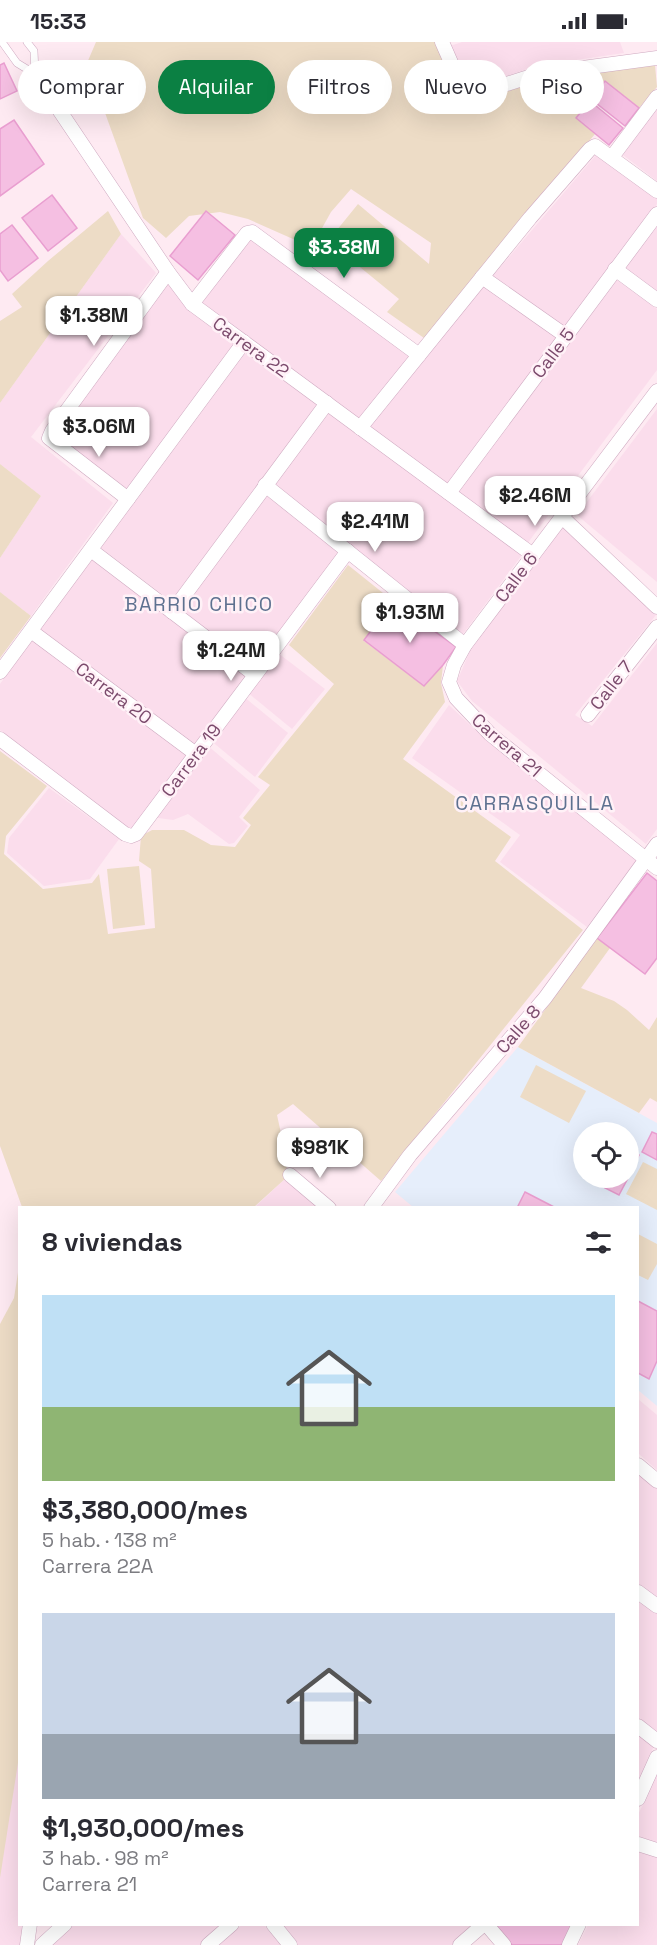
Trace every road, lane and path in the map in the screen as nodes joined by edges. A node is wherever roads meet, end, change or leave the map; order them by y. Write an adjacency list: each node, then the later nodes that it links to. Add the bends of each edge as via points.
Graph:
1 (2, 42): 6 (lane)
2 (27, 42): 5 (lane, via 34,51)
3 (442, 42): 4 (street, via 468,96 538,74)
4 (657, 58)
5 (34, 60)
6 (18, 64)
7 (657, 98): 9 (street)
8 (62, 114): 13 (street, Carrera 22)
9 (612, 158): 10 (street); 14 (street, via 595,146 590,149)
10 (657, 191)
11 (657, 214): 12 (street, Calle 5)
12 (615, 269): 15 (street); 17 (street, Calle 5)
13 (168, 272): 16 (street, Carrera 22); 25 (street, via 49,438)
14 (482, 277): 17 (street); 19 (street)
15 (657, 300)
16 (192, 304): 18 (street, Carrera 22); 19 (street, via 247,233 252,232)
17 (566, 336): 24 (street, Calle 5)
18 (244, 342): 21 (street, Carrera 22); 25 (street)
19 (419, 355): 22 (street)
20 (657, 391): 26 (street, Calle 6)
21 (327, 403): 22 (street, Carrera 22); 23 (street)
22 (360, 428): 24 (street, Carrera 22)
23 (265, 485): 28 (street); 31 (street)
24 (448, 493): 29 (street, Carrera 22)
25 (128, 500): 27 (street)
26 (562, 517): 29 (street, Calle 6); 30 (street)
27 (91, 550): 31 (street); 33 (street)
28 (348, 551): 34 (street); 36 (street, Carrera 19)
29 (533, 555): 34 (street, Calle 6)
30 (657, 607)
31 (172, 612): 36 (street)
32 (657, 627): 38 (street, Calle 7)
33 (31, 631): 35 (street); 40 (street, Carrera 20)
34 (465, 645): 37 (street, Calle 6)
35 (0, 672)
36 (255, 675): 40 (street, Carrera 19)
37 (448, 682): 42 (street, Carrera 21, via 456,699 490,734)
38 (588, 715)
39 (0, 739): 40 (street, Carrera 19, via 131,836)
40 (196, 754)
41 (657, 844): 42 (street, Calle 8)
42 (646, 859): 43 (street, Carrera 21); 46 (street, Calle 8, via 545,998 410,1155)
43 (657, 868)
44 (290, 1175): 45 (street)
45 (327, 1206)
46 (372, 1206)
47 (639, 1466): 48 (street)
48 (657, 1481)
49 (639, 1593): 50 (street)
50 (657, 1606)
51 (639, 1727): 52 (street)
52 (657, 1741)
53 (657, 1757): 54 (street)
54 (639, 1797)
55 (639, 1844): 56 (street)
56 (657, 1850)
57 (30, 1926): 64 (street)
58 (63, 1926): 65 (street)
59 (230, 1926): 66 (street)
60 (275, 1926): 67 (street)
61 (483, 1926): 68 (street)
62 (487, 1926): 69 (street)
63 (578, 1926): 70 (street)
64 (27, 1945)
65 (42, 1945)
66 (208, 1945)
67 (290, 1945)
68 (460, 1945)
69 (504, 1945)
70 (569, 1945)

